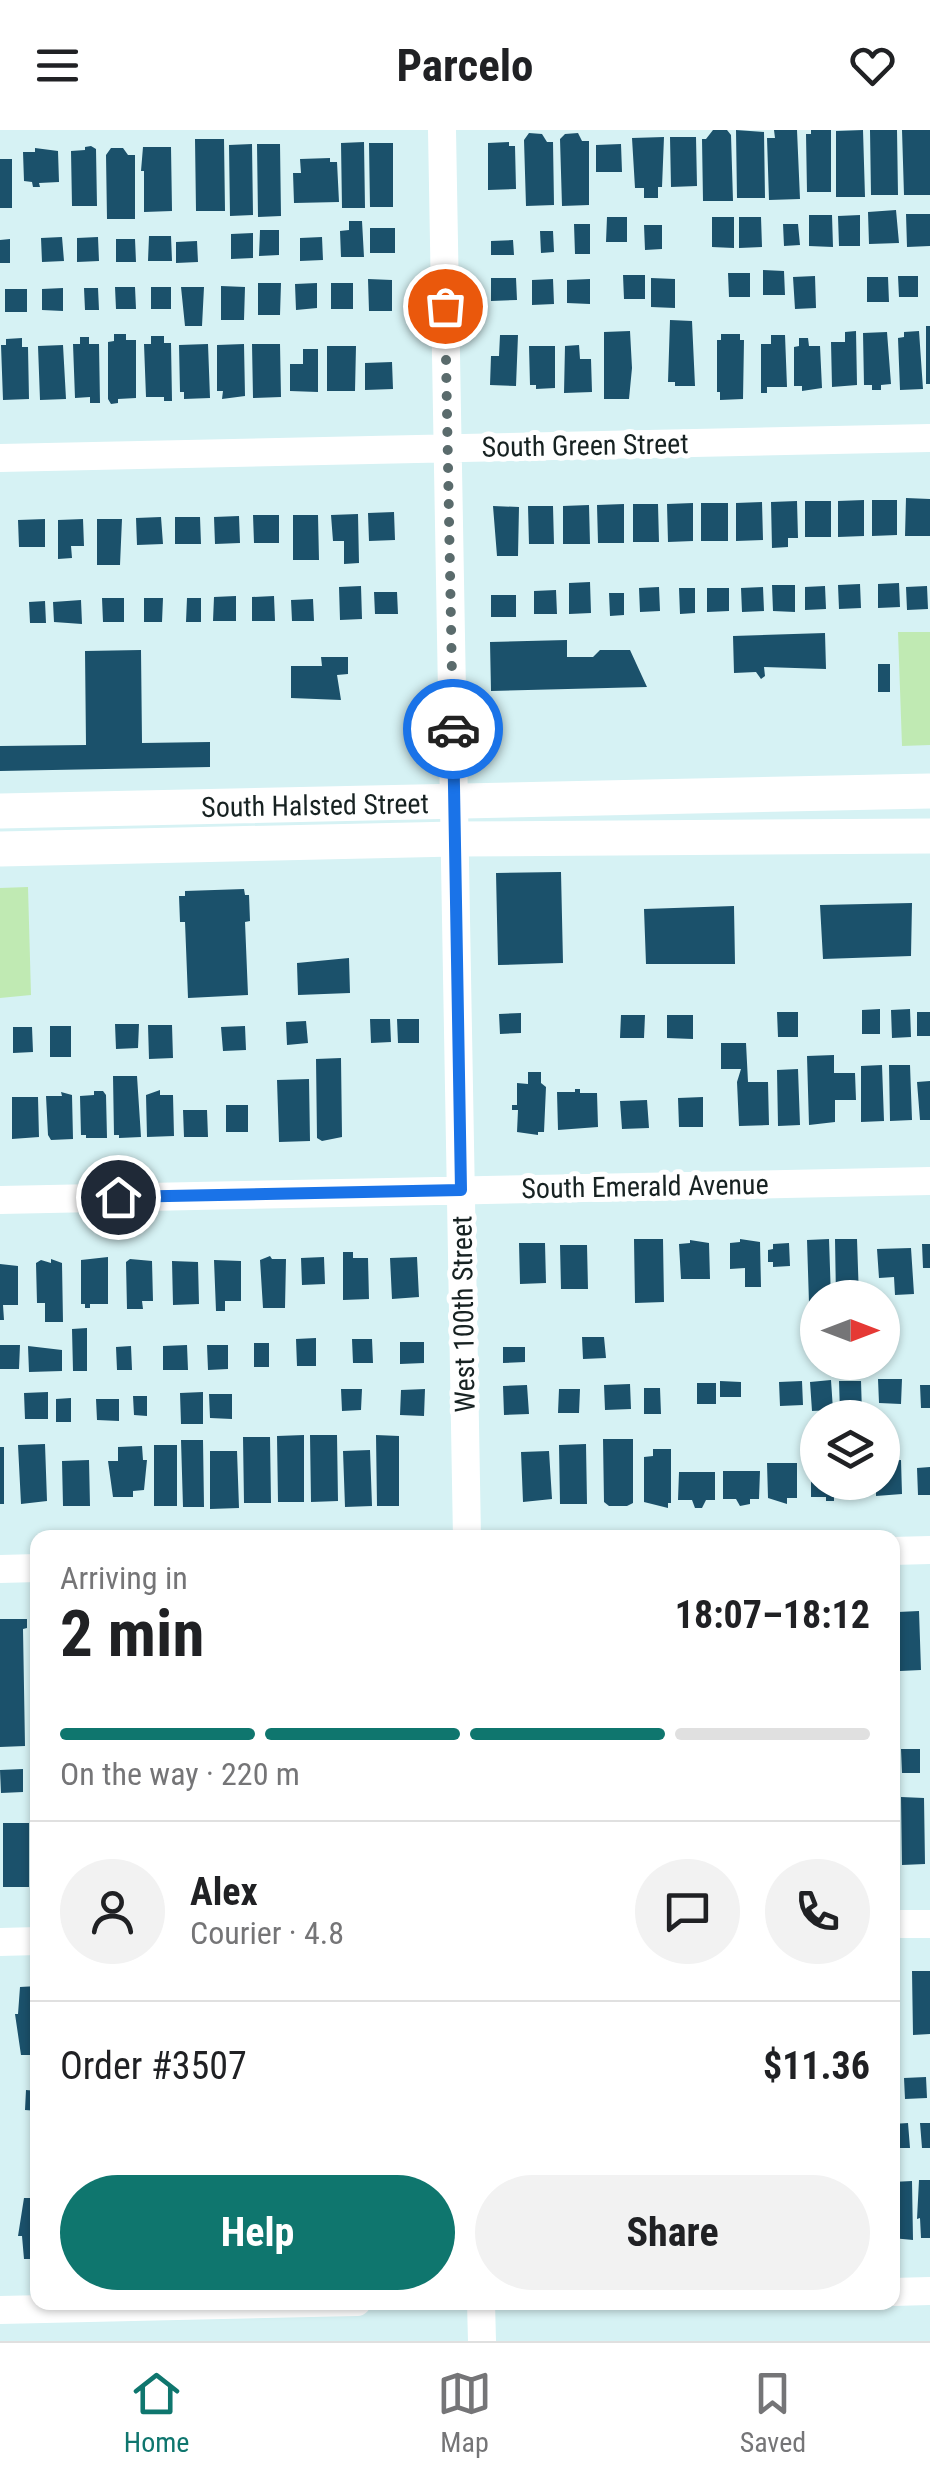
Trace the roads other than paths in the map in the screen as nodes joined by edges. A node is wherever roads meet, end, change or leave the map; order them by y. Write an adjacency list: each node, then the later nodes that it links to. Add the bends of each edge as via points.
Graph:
1 (442, 130): 3 (street, West 100th Street)
2 (930, 438): 3 (street, South Green Street)
3 (448, 448): 4 (street, South Green Street); 6 (street, West 100th Street)
4 (0, 458)
5 (930, 790): 6 (main road, South Halsted Street)
6 (454, 802): 7 (main road, South Halsted Street); 9 (street, West 100th Street)
7 (0, 811)
8 (930, 836): 9 (main road, South Halsted Street)
9 (454, 839): 10 (main road, South Halsted Street); 12 (street, West 100th Street)
10 (0, 848)
11 (930, 1180): 12 (street, South Emerald Avenue)
12 (461, 1190): 13 (street, South Emerald Avenue); 14 (street, West 100th Street)
13 (0, 1200)
14 (467, 1530)
15 (930, 1550): 16 (street)
16 (900, 1551)
17 (30, 1568): 18 (street)
18 (0, 1569)
19 (900, 1924): 20 (street)
20 (930, 1924)
21 (30, 1941): 22 (street)
22 (0, 1942)
23 (930, 2291): 24 (street)
24 (900, 2292)
25 (30, 2309): 26 (street)
26 (0, 2310)
27 (481, 2310): 28 (street)
28 (482, 2341)

